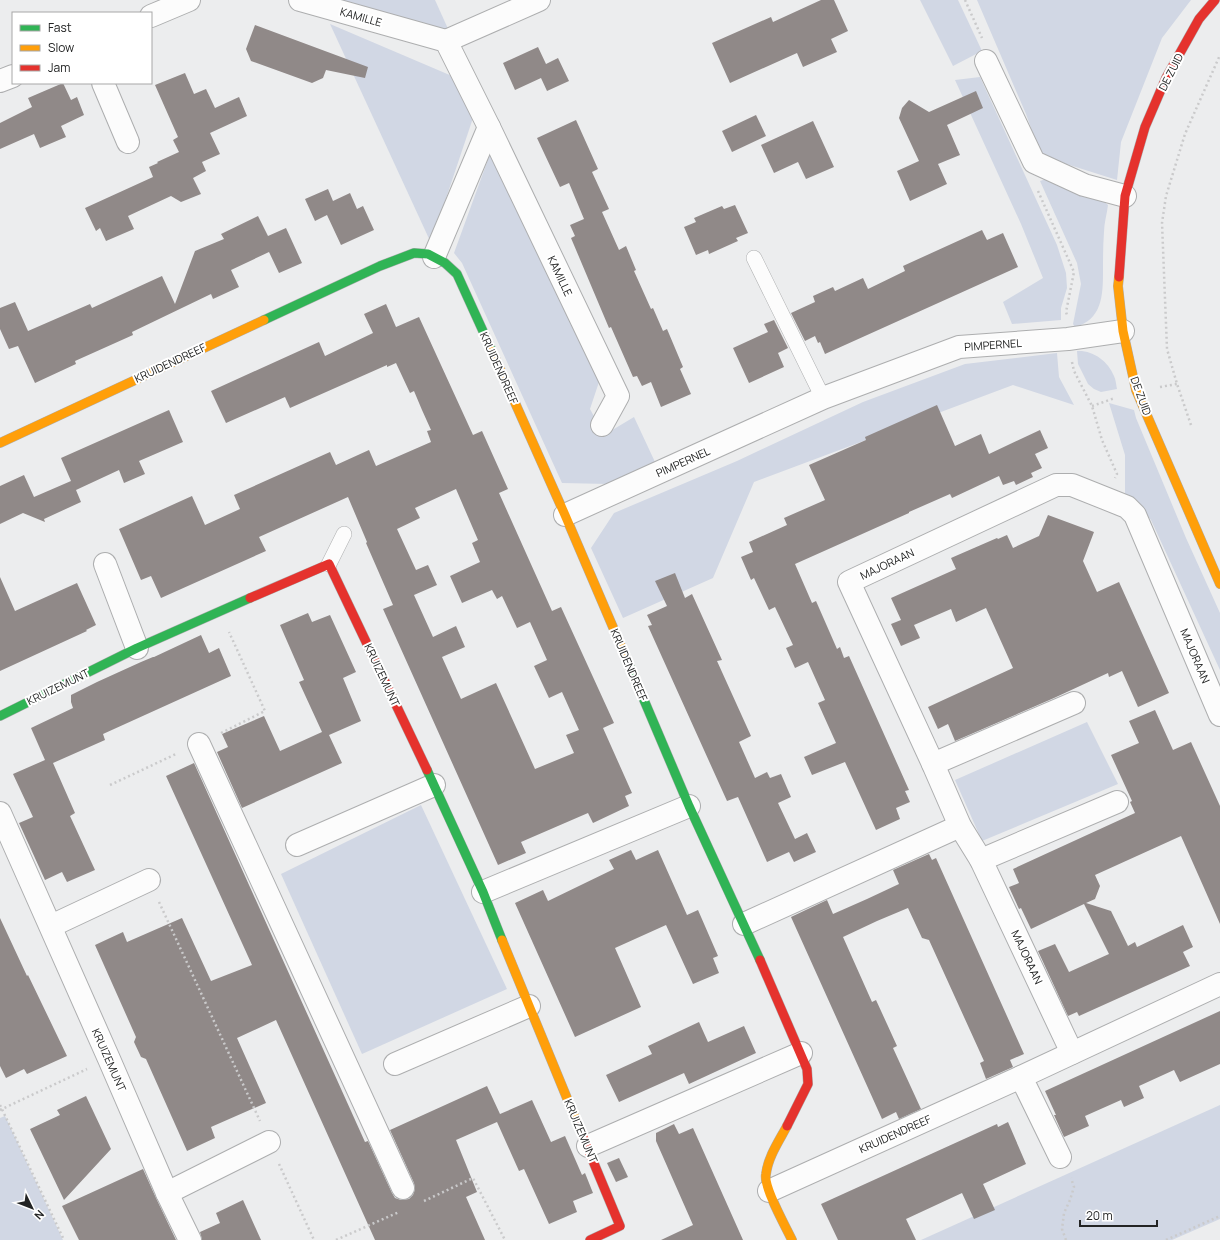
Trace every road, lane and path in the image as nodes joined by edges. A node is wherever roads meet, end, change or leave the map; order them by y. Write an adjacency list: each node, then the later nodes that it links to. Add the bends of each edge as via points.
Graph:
1 (189, 0): 6 (street)
2 (300, 0): 7 (street, KAMILLE)
3 (540, 0): 7 (street)
4 (965, 0): 9 (path, via 987,49)
5 (1214, 0): 16 (street, DE ZUID, via 1199,19 1166,78 1145,127)
6 (152, 16)
7 (446, 41): 13 (street, KAMILLE)
8 (1220, 54): 23 (path, via 1185,134 1166,196 1162,223 1167,349)
9 (986, 61): 15 (street)
10 (12, 76): 11 (street)
11 (0, 81)
12 (103, 84): 14 (street)
13 (489, 127): 17 (street); 22 (street, KAMILLE, via 618,396)
14 (128, 142)
15 (1034, 162): 16 (street, via 1084,185); 20 (path, via 1036,186 1074,272 1066,312)
16 (1125, 196): 19 (street, DE ZUID, via 1118,286)
17 (434, 257): 24 (street, KRUIDENDREEF, via 414,253 380,266); 26 (street, KRUIDENDREEF, via 445,262 457,274)
18 (754, 258): 21 (lane)
19 (1123, 331): 20 (street, PIMPERNEL); 30 (street, DE ZUID, via 1136,390)
20 (1068, 340): 21 (street, PIMPERNEL, via 959,347); 25 (path, via 1074,371 1092,406 1116,474)
21 (823, 398): 26 (street, PIMPERNEL)
22 (602, 425)
23 (1191, 425)
24 (0, 443)
25 (1109, 499): 34 (street, MAJORAAN, via 1127,507 1135,515); 37 (street, MAJORAAN, via 1072,485 1056,485 849,582)
26 (565, 515): 41 (street, KRUIDENDREEF)
27 (344, 534): 29 (lane)
28 (105, 564): 32 (street)
29 (329, 564): 31 (street, KRUIZEMUNT); 39 (street, KRUIZEMUNT)
30 (1220, 584)
31 (219, 611): 32 (street, KRUIZEMUNT); 36 (path, via 265,712)
32 (137, 648): 35 (street, KRUIZEMUNT)
33 (1074, 703): 37 (street)
34 (1220, 715)
35 (0, 716)
36 (199, 744): 38 (path); 62 (street)
37 (933, 764): 43 (street, MAJORAAN)
38 (110, 785)
39 (434, 785): 44 (street); 47 (street, KRUIZEMUNT)
40 (1117, 802): 45 (street)
41 (690, 806): 47 (street); 48 (street, KRUIDENDREEF)
42 (0, 813): 49 (street, KRUIZEMUNT)
43 (960, 826): 45 (street, MAJORAAN); 48 (street)
44 (297, 845)
45 (981, 860): 53 (street, MAJORAAN)
46 (149, 880): 49 (street); 59 (path)
47 (483, 892): 51 (street, KRUIZEMUNT)
48 (744, 924): 52 (street, KRUIDENDREEF)
49 (50, 926): 54 (street, KRUIZEMUNT)
50 (1220, 984): 53 (street)
51 (529, 1006): 55 (street); 60 (street, KRUIZEMUNT)
52 (801, 1053): 60 (street); 63 (street, KRUIDENDREEF, via 807,1069 808,1084 770,1159 765,1176)
53 (1072, 1053): 56 (street)
54 (109, 1058): 58 (path); 64 (street, KRUIZEMUNT)
55 (395, 1064)
56 (1021, 1077): 61 (street); 63 (street, KRUIDENDREEF)
57 (0, 1105): 58 (path)
58 (1, 1109): 68 (path)
59 (269, 1142): 64 (street); 70 (path)
60 (588, 1146): 73 (street, KRUIZEMUNT, via 620,1226)
61 (1060, 1157): 75 (path, via 1065,1162 1074,1188 1064,1213 1062,1229)
62 (403, 1188)
63 (769, 1191): 74 (street, KRUIDENDREEF)
64 (167, 1193): 69 (street, KRUIZEMUNT)
65 (418, 1203): 72 (path, via 473,1178)
66 (404, 1210): 71 (path)
67 (1220, 1216): 76 (path)
68 (64, 1240)
69 (190, 1240)
70 (314, 1240)
71 (336, 1240)
72 (505, 1240)
73 (590, 1240)
74 (792, 1240)
75 (1066, 1240)
76 (1166, 1240)

